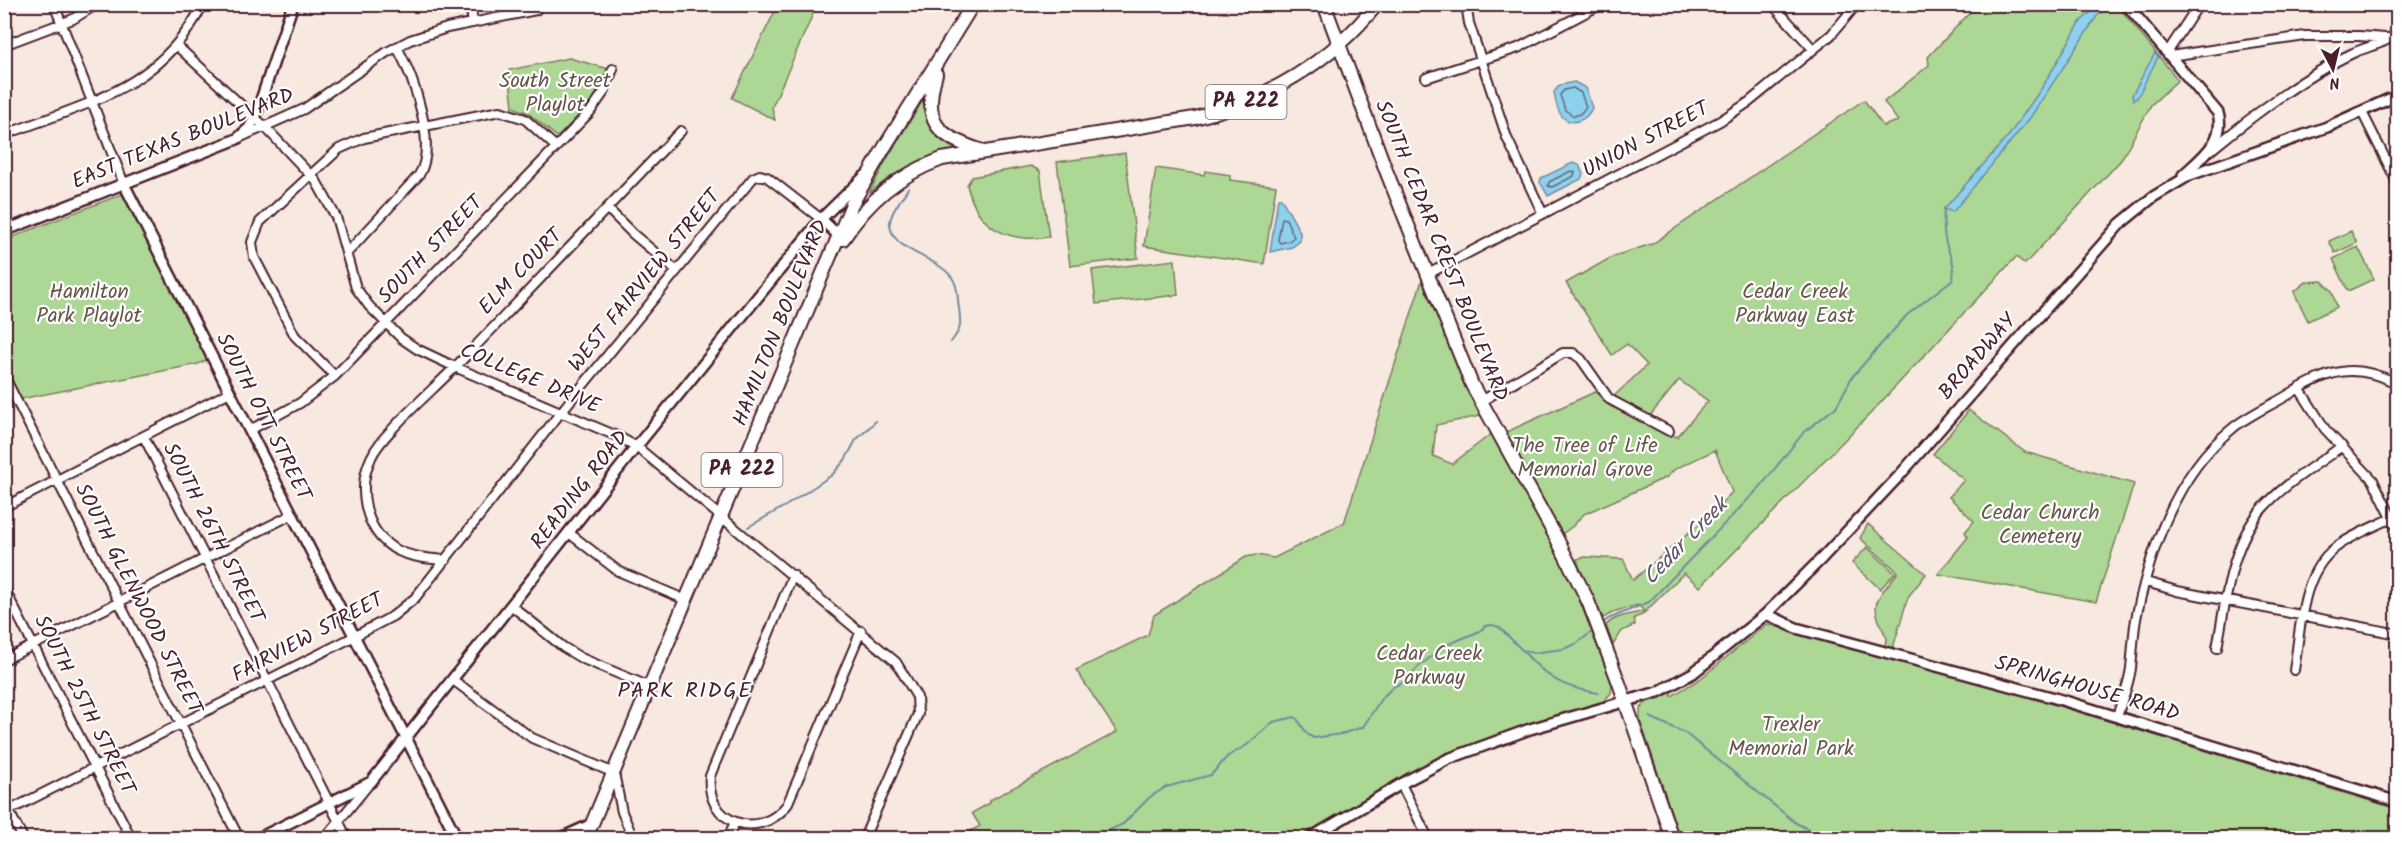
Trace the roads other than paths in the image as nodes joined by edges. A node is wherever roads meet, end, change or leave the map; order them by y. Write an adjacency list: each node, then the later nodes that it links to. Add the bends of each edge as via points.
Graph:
1 (54, 4): 16 (street, SOUTH OTT STREET)
2 (97, 4): 16 (street)
3 (203, 4): 22 (street)
4 (293, 4): 33 (street)
5 (470, 4): 17 (street)
6 (973, 4): 26 (main road, HAMILTON BOULEVARD / PA 222)
7 (1324, 4): 21 (main road, SOUTH CEDAR CREST BOULEVARD)
8 (1377, 4): 21 (main road, PA 222)
9 (1466, 4): 27 (street)
10 (1602, 4): 27 (street, via 1518,48)
11 (1772, 4): 24 (street)
12 (1857, 4): 24 (street, UNION STREET, via 1841,25)
13 (2126, 4): 25 (street)
14 (2199, 4): 25 (street)
15 (536, 10): 17 (street, EAST TEXAS BOULEVARD)
16 (61, 23): 20 (street); 31 (street, SOUTH OTT STREET)
17 (473, 23): 23 (street, EAST TEXAS BOULEVARD, via 424,35)
18 (2397, 31): 19 (street)
19 (2395, 39): 25 (street, via 2305,36); 40 (street, via 2354,52 2327,67)
20 (4, 45)
21 (1338, 45): 41 (main road, PA 222, via 1289,80 1224,111); 55 (main road, SOUTH CEDAR CREST BOULEVARD)
22 (177, 46): 31 (street, via 146,75); 33 (street, COLLEGE DRIVE)
23 (397, 47): 34 (street, via 413,80); 35 (street, EAST TEXAS BOULEVARD, via 320,99)
24 (1813, 49): 48 (street, UNION STREET, via 1720,121)
25 (2169, 55): 40 (street, via 2218,113 2220,127)
26 (940, 58): 41 (main road, via 930,91 932,118 946,136); 42 (main road, HAMILTON BOULEVARD / PA 222)
27 (1481, 60): 29 (street); 48 (street, via 1507,138)
28 (614, 69): 39 (street, SOUTH STREET, via 598,102)
29 (1426, 78)
30 (2397, 95): 32 (street, BROADWAY)
31 (92, 101): 37 (street); 45 (street, SOUTH OTT STREET)
32 (2362, 112): 44 (street, BROADWAY, via 2213,165); 46 (street)
33 (255, 118): 35 (street, COLLEGE DRIVE); 38 (street)
34 (423, 126): 39 (street, via 508,112 532,124); 43 (street, via 356,140 339,149); 53 (street, via 427,154 423,168)
35 (265, 128): 38 (street, EAST TEXAS BOULEVARD); 43 (street, COLLEGE DRIVE)
36 (681, 130): 47 (street, ELM COURT)
37 (4, 135)
38 (237, 139): 45 (street, EAST TEXAS BOULEVARD)
39 (556, 147): 56 (street, SOUTH STREET)
40 (2210, 151): 44 (street)
41 (985, 152): 52 (main road, PA 222, via 942,159 896,181 870,203)
42 (870, 170): 49 (street, READING ROAD); 51 (main road, HAMILTON BOULEVARD / PA 222)
43 (310, 175): 53 (street, COLLEGE DRIVE, via 332,206); 59 (street, via 260,222 254,235 254,257 300,343)
44 (2174, 183): 86 (street, BROADWAY, via 2120,224 1884,492)
45 (124, 184): 50 (street, EAST TEXAS BOULEVARD); 62 (street, SOUTH OTT STREET)
46 (2397, 184)
47 (607, 208): 54 (street); 57 (street, ELM COURT)
48 (1543, 214): 55 (street, UNION STREET)
49 (821, 219): 51 (street); 54 (street, WEST FAIRVIEW STREET, via 760,175 753,178); 69 (street, READING ROAD)
50 (4, 231)
51 (838, 236): 52 (main road, HAMILTON BOULEVARD / PA 222)
52 (833, 253): 73 (main road, HAMILTON BOULEVARD / PA 222)
53 (346, 254): 56 (street, COLLEGE DRIVE, via 356,288)
54 (677, 271): 64 (street, WEST FAIRVIEW STREET)
55 (1428, 274): 63 (main road, SOUTH CEDAR CREST BOULEVARD)
56 (385, 323): 57 (street, COLLEGE DRIVE, via 417,349); 59 (street, SOUTH STREET)
57 (454, 368): 64 (street, COLLEGE DRIVE); 78 (street, ELM COURT, via 377,447 365,479 367,511 384,540 413,555)
58 (4, 376): 70 (street, SOUTH GLENWOOD STREET)
59 (335, 376): 65 (street, SOUTH STREET, via 300,404)
60 (2397, 384): 61 (street, via 2360,370 2321,376)
61 (2299, 388): 68 (street, via 2325,429); 80 (street, via 2233,428 2192,472 2179,490 2160,534)
62 (230, 392): 65 (street, SOUTH OTT STREET); 67 (street)
63 (1480, 402): 66 (street, via 1563,353 1573,353 1609,399); 98 (main road, SOUTH CEDAR CREST BOULEVARD, via 1557,538 1593,613)
64 (561, 412): 69 (street, COLLEGE DRIVE); 78 (street, FAIRVIEW STREET)
65 (250, 430): 72 (street, SOUTH OTT STREET)
66 (1669, 431)
67 (144, 436): 70 (street); 77 (street, SOUTH 26TH STREET)
68 (2342, 446): 74 (street, via 2373,480); 83 (street, via 2262,510 2238,552)
69 (637, 447): 73 (street, COLLEGE DRIVE); 76 (street, READING ROAD)
70 (57, 480): 71 (street); 84 (street, SOUTH GLENWOOD STREET)
71 (4, 507)
72 (292, 514): 77 (street); 90 (street, SOUTH OTT STREET)
73 (722, 516): 79 (street, COLLEGE DRIVE); 82 (main road, HAMILTON BOULEVARD / PA 222)
74 (2394, 517): 75 (street); 87 (street, via 2343,543 2322,561 2308,588)
75 (2397, 530)
76 (569, 533): 82 (street, via 618,571); 85 (street, READING ROAD)
77 (205, 558): 84 (street); 95 (street, SOUTH 26TH STREET)
78 (446, 560): 90 (street, FAIRVIEW STREET, via 404,608)
79 (793, 575): 88 (street, COLLEGE DRIVE); 111 (street, via 710,776 712,801)
80 (2146, 582): 83 (street); 99 (street, via 2135,625 2130,676)
81 (4, 588): 91 (street, SOUTH 25TH STREET)
82 (686, 600): 97 (main road, HAMILTON BOULEVARD / PA 222)
83 (2226, 601): 87 (street); 92 (street)
84 (119, 602): 91 (street); 100 (street, SOUTH GLENWOOD STREET)
85 (512, 606): 96 (street, READING ROAD); 97 (street, via 581,658)
86 (1766, 614): 98 (street, BROADWAY, via 1685,679); 99 (street, SPRINGHOUSE ROAD, via 1796,628)
87 (2303, 616): 89 (street); 94 (street)
88 (861, 632): 111 (street, via 787,805 767,821 751,825); 125 (street, COLLEGE DRIVE, via 896,662 919,707)
89 (2397, 634)
90 (355, 636): 95 (street, FAIRVIEW STREET); 101 (street, SOUTH OTT STREET)
91 (34, 645): 93 (street); 102 (street, SOUTH 25TH STREET)
92 (2217, 648)
93 (4, 660)
94 (2294, 670)
95 (268, 680): 100 (street, FAIRVIEW STREET); 108 (street, SOUTH 26TH STREET)
96 (453, 680): 101 (street, READING ROAD); 103 (street, via 532,738)
97 (650, 687): 103 (main road, HAMILTON BOULEVARD / PA 222)
98 (1625, 702): 105 (street, BROADWAY, via 1487,744); 127 (main road, SOUTH CEDAR CREST BOULEVARD)
99 (2117, 716): 107 (street, SPRINGHOUSE ROAD)
100 (181, 724): 102 (street, FAIRVIEW STREET); 116 (street, SOUTH GLENWOOD STREET)
101 (407, 739): 104 (street, READING ROAD); 120 (street, SOUTH OTT STREET)
102 (94, 767): 109 (street, FAIRVIEW STREET); 115 (street, SOUTH 25TH STREET)
103 (614, 773): 112 (main road, HAMILTON BOULEVARD / PA 222); 123 (street, via 622,812)
104 (371, 782): 108 (street); 110 (street, READING ROAD)
105 (1401, 784): 113 (street, BROADWAY); 126 (street)
106 (4, 802): 109 (street)
107 (2397, 802)
108 (329, 803): 110 (street, SOUTH 26TH STREET); 117 (street)
109 (7, 812): 114 (street)
110 (339, 822): 118 (street, READING ROAD); 119 (street, SOUTH 26TH STREET)
111 (735, 822): 124 (street)
112 (592, 824): 121 (street); 122 (main road, HAMILTON BOULEVARD / PA 222)
113 (1316, 837)
114 (23, 838)
115 (131, 838)
116 (239, 838)
117 (259, 838)
118 (325, 838)
119 (347, 838)
120 (457, 838)
121 (561, 838)
122 (586, 838)
123 (633, 838)
124 (728, 838)
125 (864, 838)
126 (1428, 838)
127 (1671, 838)

